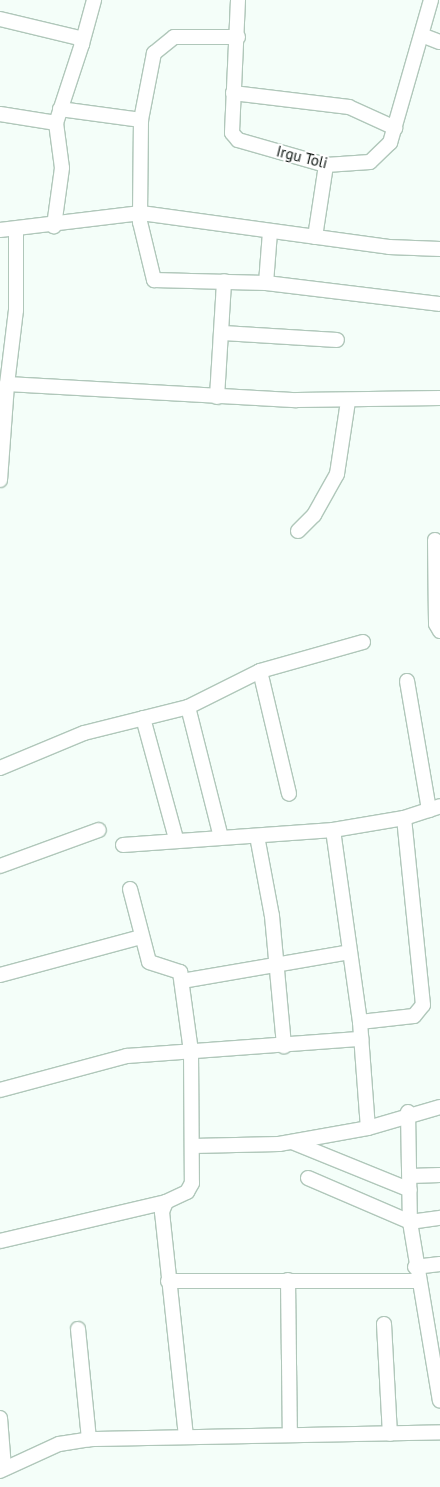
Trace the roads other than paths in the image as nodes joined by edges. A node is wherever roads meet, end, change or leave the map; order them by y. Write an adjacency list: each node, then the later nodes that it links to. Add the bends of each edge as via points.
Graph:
1 (94, 0): 8 (street)
2 (238, 0): 6 (street, Irgu Toli)
3 (431, 0): 5 (street, Irgu Toli)
4 (0, 19): 8 (street, via 79,38)
5 (424, 36): 7 (street); 14 (street, Irgu Toli)
6 (238, 37): 9 (street, Irgu Toli); 12 (street, via 185,36 164,41 154,54)
7 (440, 42)
8 (82, 44): 10 (street)
9 (233, 93): 14 (street, via 350,107); 15 (street, Irgu Toli, via 229,122 238,140)
10 (60, 109): 12 (street); 13 (street)
11 (0, 114): 13 (street)
12 (141, 120): 16 (street)
13 (56, 123): 17 (street, via 62,168)
14 (395, 128): 15 (street, Irgu Toli, via 390,143 370,162)
15 (326, 165): 21 (street)
16 (141, 213): 17 (street); 20 (street, via 183,216); 23 (street, via 154,280)
17 (54, 226): 18 (street)
18 (16, 229): 19 (street); 28 (street, via 16,310)
19 (0, 230)
20 (270, 232): 21 (street); 24 (street)
21 (315, 237): 22 (street)
22 (440, 249)
23 (224, 281): 24 (street); 26 (street)
24 (266, 283): 25 (street)
25 (439, 304)
26 (223, 333): 27 (street); 30 (street)
27 (336, 340)
28 (5, 352): 29 (street)
29 (7, 384): 30 (street, via 121,387); 33 (street)
30 (218, 397): 32 (street)
31 (440, 398): 32 (street)
32 (348, 401): 34 (street, via 337,474 314,515)
33 (0, 480)
34 (298, 531)
35 (436, 540): 36 (street, via 436,624)
36 (440, 631)
37 (363, 642): 38 (street)
38 (260, 671): 40 (street); 43 (street)
39 (407, 681): 44 (street)
40 (188, 707): 41 (street); 49 (street)
41 (143, 718): 42 (street, via 84,733); 50 (street)
42 (0, 768)
43 (289, 794)
44 (435, 808): 45 (street)
45 (404, 818): 47 (street); 59 (street, via 423,1005 414,1016)
46 (99, 830): 52 (street)
47 (333, 830): 48 (street); 55 (street)
48 (257, 836): 49 (street); 56 (street)
49 (221, 837): 50 (street)
50 (176, 839): 51 (street)
51 (123, 845)
52 (0, 866)
53 (130, 890): 54 (street)
54 (141, 937): 57 (street); 58 (street, via 149,962 180,972)
55 (350, 952): 56 (street); 59 (street)
56 (278, 966): 58 (street); 61 (street)
57 (0, 975)
58 (182, 980): 62 (street)
59 (360, 1022): 60 (street)
60 (361, 1039): 61 (street); 66 (street)
61 (284, 1046): 62 (street)
62 (191, 1051): 63 (street, via 127,1056); 68 (street)
63 (0, 1090)
64 (440, 1107): 65 (street)
65 (408, 1112): 66 (street); 71 (street)
66 (368, 1128): 67 (street)
67 (291, 1142): 68 (street); 71 (street)
68 (193, 1146): 72 (street, via 192,1183 186,1192)
69 (440, 1174): 71 (street)
70 (308, 1178): 74 (street)
71 (410, 1183): 74 (street)
72 (166, 1202): 75 (street); 79 (street, via 162,1212)
73 (440, 1218): 74 (street)
74 (410, 1222): 77 (street)
75 (0, 1241)
76 (440, 1264): 77 (street)
77 (415, 1267): 80 (street)
78 (288, 1280): 79 (street); 80 (street); 87 (street)
79 (168, 1281): 86 (street)
80 (419, 1281): 83 (street)
81 (384, 1324): 88 (street)
82 (78, 1329): 89 (street)
83 (440, 1401)
84 (0, 1418): 90 (street)
85 (440, 1432): 88 (street)
86 (186, 1434): 87 (street); 89 (street)
87 (290, 1434): 88 (street)
88 (390, 1434)
89 (89, 1439): 90 (street, via 59,1444)
90 (2, 1470)

